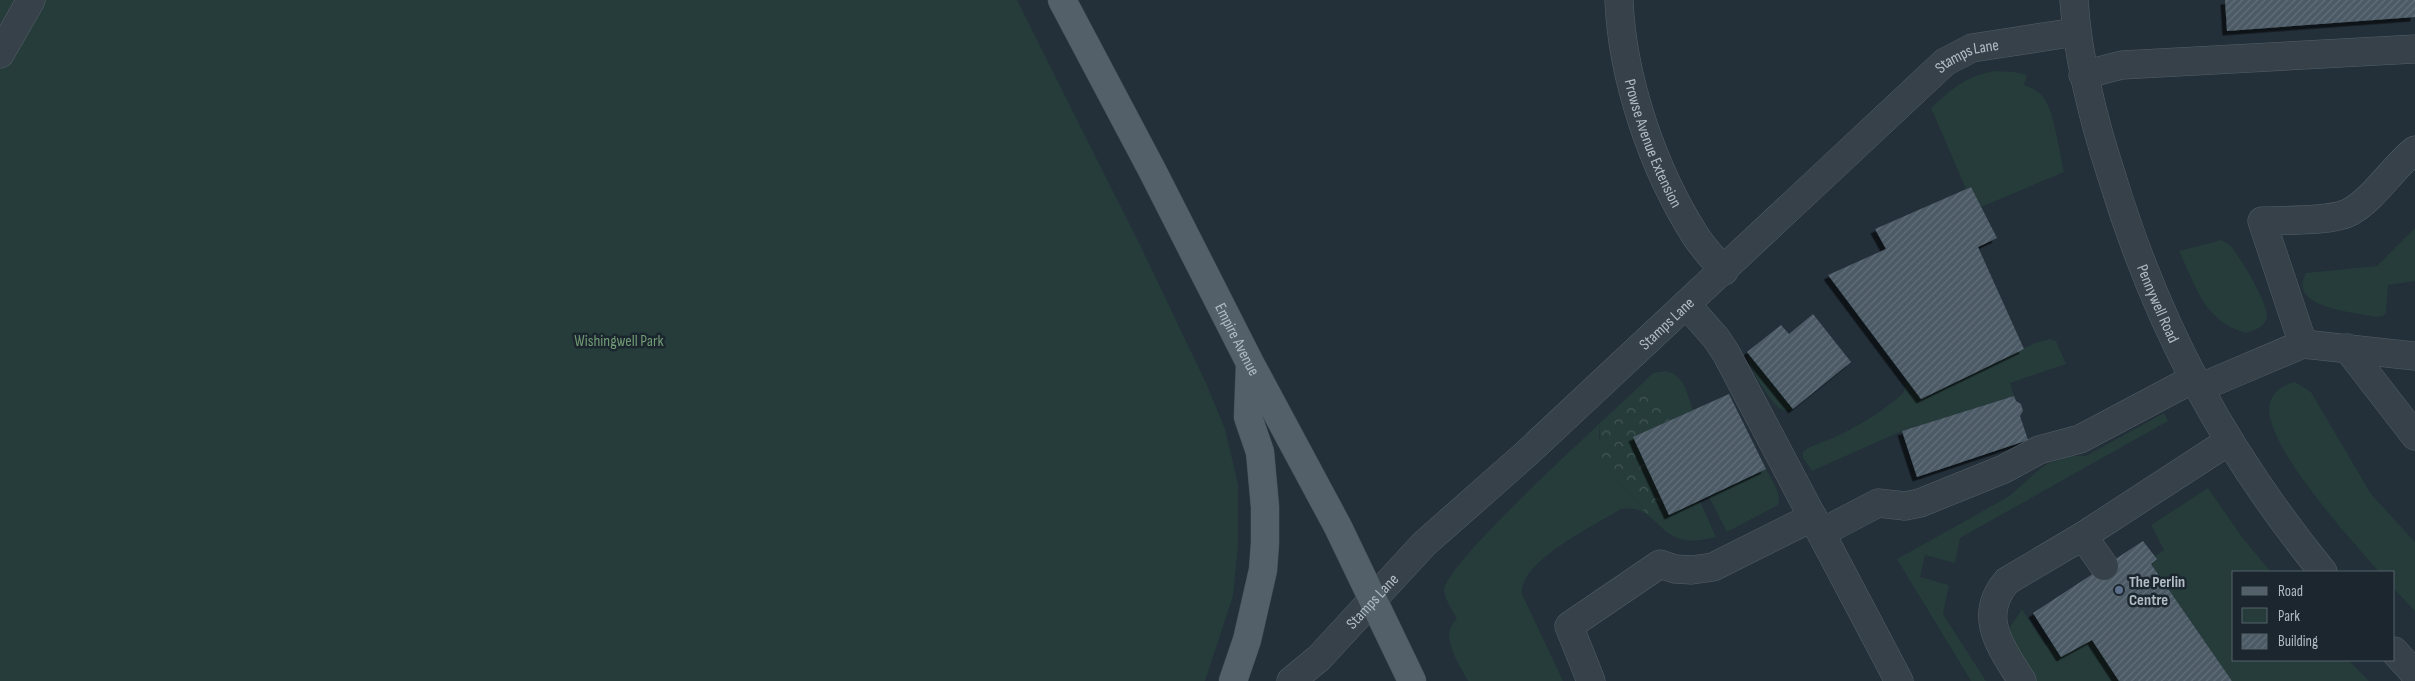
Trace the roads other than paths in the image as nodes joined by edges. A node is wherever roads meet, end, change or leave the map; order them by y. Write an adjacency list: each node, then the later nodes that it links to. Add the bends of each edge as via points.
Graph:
1 (31, 0): 7 (street)
2 (1062, 0): 15 (main road, Empire Avenue)
3 (1620, 0): 10 (street, Prowse Avenue Extension, via 1620,23 1633,87 1667,185 1696,237)
4 (2074, 0): 5 (street, Pennywell Road)
5 (2076, 32): 8 (street, Pennywell Road); 10 (street, Stamps Lane, via 1972,48 1945,62)
6 (2415, 48): 8 (street, via 2122,65)
7 (0, 54)
8 (2083, 75): 16 (street, Pennywell Road, via 2126,224 2158,307)
9 (2415, 150): 12 (street, via 2351,212 2337,217 2262,221)
10 (1724, 271): 11 (street, Stamps Lane)
11 (1687, 305): 19 (street, via 1726,353); 23 (street, Stamps Lane, via 1424,544)
12 (2303, 344): 13 (street); 16 (street)
13 (2347, 348): 14 (street); 17 (street)
14 (2415, 356)
15 (1250, 362): 23 (main road, Empire Avenue); 26 (main road, via 1248,417 1260,452 1265,543 1263,570 1247,640)
16 (2196, 383): 18 (street, Pennywell Road); 19 (street, via 2080,439 2039,450 2004,469 1920,503 1905,506 1878,503)
17 (2415, 436)
18 (2229, 441): 20 (street); 22 (street, Pennywell Road, via 2272,507)
19 (1817, 525): 29 (street, via 1712,567 1692,570 1660,564 1569,626); 30 (street)
20 (2083, 536): 21 (street); 31 (street, via 2007,581 1999,591 1992,621 1998,642)
21 (2104, 566)
22 (2322, 571)
23 (1372, 598): 27 (street, Stamps Lane, via 1319,658); 28 (main road, Empire Avenue)
24 (2395, 652): 25 (street)
25 (2415, 674)
26 (1233, 681)
27 (1291, 681)
28 (1412, 681)
29 (1591, 681)
30 (1899, 681)
31 (2022, 681)

